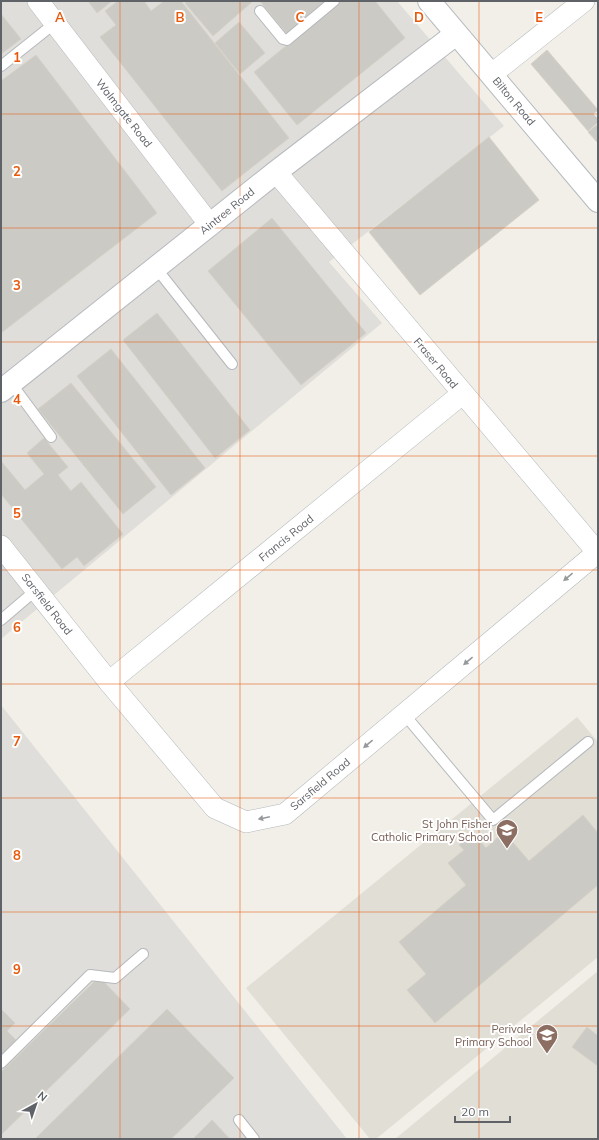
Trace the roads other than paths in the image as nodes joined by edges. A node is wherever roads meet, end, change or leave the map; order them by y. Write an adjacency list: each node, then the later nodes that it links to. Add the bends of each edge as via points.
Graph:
1 (38, 1): 6 (street, Walmgate Road)
2 (334, 1): 5 (lane, via 287,40 283,39)
3 (429, 1): 7 (street, Bilton Road)
4 (584, 1): 9 (street)
5 (260, 11)
6 (55, 23): 8 (lane); 12 (street, Walmgate Road)
7 (456, 34): 9 (street, Bilton Road); 10 (street, Aintree Road)
8 (1, 66)
9 (492, 74): 11 (street, Bilton Road)
10 (276, 172): 12 (street, Aintree Road); 16 (street, Fraser Road)
11 (598, 201)
12 (210, 225): 13 (street, Aintree Road)
13 (156, 268): 14 (lane); 15 (street, Aintree Road)
14 (232, 364)
15 (4, 389): 17 (lane)
16 (462, 394): 19 (street, Fraser Road); 22 (street, Francis Road)
17 (51, 436)
18 (1, 546): 20 (street, Sarsfield Road)
19 (598, 553): 23 (street, Sarsfield Road, one-way to 23)
20 (36, 590): 21 (lane); 22 (street, Sarsfield Road)
21 (1, 620)
22 (108, 682): 23 (street, Sarsfield Road, one-way to 22, via 285,814 246,822 215,808)
23 (404, 714): 24 (lane, via 493,820)
24 (588, 742)
25 (143, 954): 26 (lane, via 115,978 90,975)
26 (1, 1063)
27 (239, 1120): 28 (lane)
28 (254, 1139)

